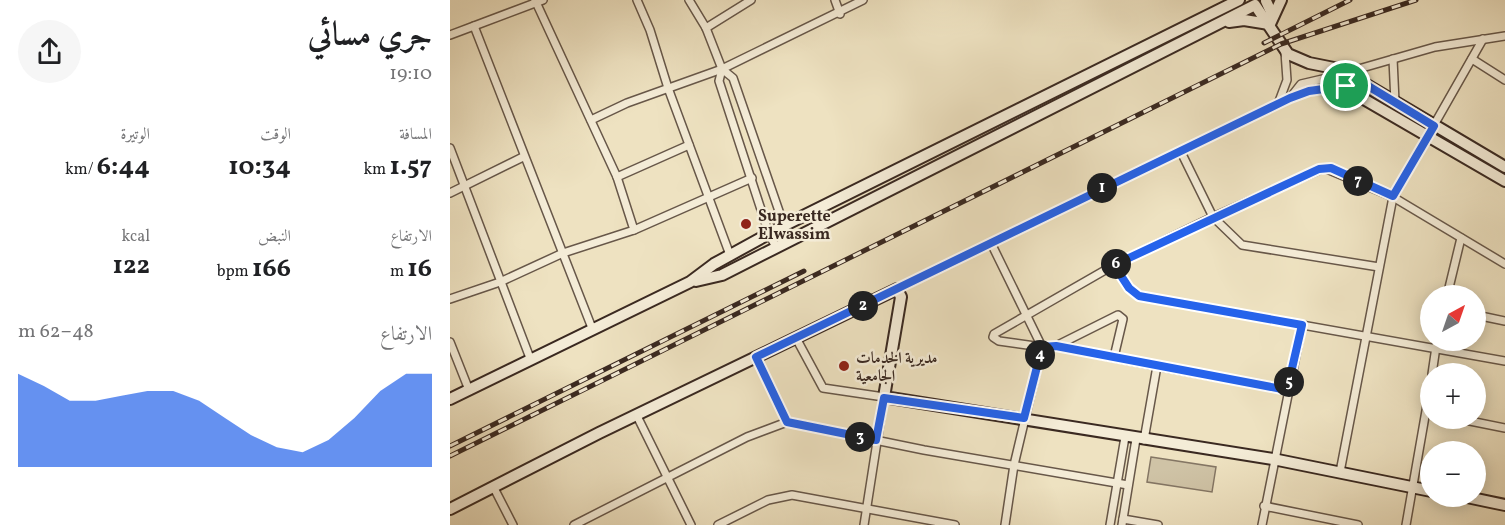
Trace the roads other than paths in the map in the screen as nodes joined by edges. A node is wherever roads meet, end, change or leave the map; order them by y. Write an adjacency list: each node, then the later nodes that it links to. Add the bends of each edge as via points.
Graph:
1 (636, 0): 24 (street)
2 (689, 0): 14 (street)
3 (751, 0): 14 (street)
4 (836, 0): 10 (street)
5 (863, 0): 10 (street)
6 (1239, 0): 43 (street)
7 (1281, 0): 11 (street)
8 (538, 1): 12 (street); 28 (street)
9 (1259, 1): 11 (street, via 1262,17); 13 (street)
10 (840, 14): 21 (street)
11 (1270, 24): 13 (street, via 1244,20); 18 (street)
12 (474, 26): 15 (street); 33 (street)
13 (1212, 26): 47 (street)
14 (706, 28): 21 (street)
15 (450, 35)
16 (1505, 36): 17 (street)
17 (1483, 39): 19 (street); 20 (street)
18 (1284, 49): 22 (street, via 1295,58); 27 (street, via 1287,80)
19 (1393, 59): 22 (street); 26 (street)
20 (1472, 59): 23 (street); 29 (street)
21 (722, 69): 24 (street); 36 (street, via 719,81); 43 (street, via 733,78)
22 (1340, 77): 25 (street); 25 (street, via 1301,84); 26 (street); 29 (street)
23 (1505, 80)
24 (668, 88): 28 (street); 30 (street)
25 (1290, 98): 27 (street)
26 (1395, 102): 29 (street)
27 (1278, 104): 32 (street)
28 (591, 120): 35 (street)
29 (1432, 130): 34 (street); 37 (street); 40 (street)
30 (689, 145): 35 (street); 41 (street)
31 (450, 148): 38 (street)
32 (1181, 152): 42 (street); 48 (street)
33 (523, 157): 38 (street); 50 (street)
34 (1505, 167)
35 (617, 177): 44 (street)
36 (752, 178): 41 (street); 45 (street)
37 (1505, 180)
38 (465, 187): 39 (street); 55 (street)
39 (450, 194)
40 (1393, 196): 42 (street, via 1324,168); 46 (street); 54 (street)
41 (709, 197): 44 (street); 51 (street)
42 (1213, 217): 53 (street); 54 (street, via 1236,241 1250,248)
43 (783, 226): 45 (street); 47 (street)
44 (634, 230): 50 (street)
45 (769, 234): 49 (street); 51 (street)
46 (1461, 238): 52 (street); 57 (street)
47 (789, 240): 49 (street)
48 (991, 243): 58 (street); 60 (street)
49 (776, 247): 56 (street, via 722,274)
50 (563, 253): 55 (street); 64 (street)
51 (730, 255): 56 (street)
52 (1505, 264)
53 (1114, 265): 60 (street); 63 (street, via 1139,296)
54 (1378, 267): 65 (street)
55 (500, 282): 59 (street); 74 (street)
56 (690, 282): 64 (street)
57 (1450, 285)
58 (897, 289): 66 (street); 79 (street, via 901,297)
59 (450, 299)
60 (1026, 314): 70 (street); 70 (street, via 993,338)
61 (1486, 317): 62 (street)
62 (1505, 321)
63 (1302, 325): 65 (street); 78 (street)
64 (592, 328): 74 (street)
65 (1367, 337): 68 (street); 91 (street)
66 (796, 339): 72 (street); 79 (street, via 823,388)
67 (450, 342): 77 (street)
68 (1420, 342)
69 (1056, 346): 70 (street); 73 (street); 73 (street, via 1118,315 1123,319)
70 (1042, 347): 82 (street)
71 (1464, 351): 75 (street)
72 (756, 357): 81 (street); 83 (street)
73 (1114, 357): 76 (street)
74 (530, 358): 77 (street)
75 (1505, 361)
76 (1157, 366): 78 (street); 87 (street)
77 (469, 390): 80 (street)
78 (1287, 390): 89 (street)
79 (884, 398): 82 (street); 88 (street)
80 (450, 399)
81 (637, 416): 92 (street); 95 (street)
82 (1024, 418): 87 (street); 90 (street)
83 (787, 422): 88 (street); 92 (street)
84 (1486, 424): 85 (street)
85 (1505, 428)
86 (1426, 429): 96 (street)
87 (1135, 439): 89 (street); 93 (street); 94 (street)
88 (876, 440): 90 (street); 102 (street)
89 (1273, 459): 91 (street); 100 (street)
90 (1014, 465): 93 (street); 110 (street)
91 (1340, 472): 96 (street)
92 (668, 476): 105 (street); 106 (street)
93 (1118, 483): 94 (street); 111 (street)
94 (1128, 485): 103 (street)
95 (494, 488): 101 (street); 104 (street)
96 (1414, 488): 97 (street); 115 (street)
97 (1420, 489)
98 (1486, 501): 99 (street)
99 (1505, 505)
100 (1264, 506): 113 (street); 114 (street)
101 (450, 509)
102 (867, 509): 107 (street, via 783,496); 108 (street); 109 (street)
103 (1122, 522): 112 (street)
104 (513, 525)
105 (573, 525)
106 (691, 525)
107 (718, 525)
108 (864, 525)
109 (955, 525)
110 (1005, 525)
111 (1110, 525)
112 (1158, 525)
113 (1262, 525)
114 (1358, 525)
115 (1406, 525)

